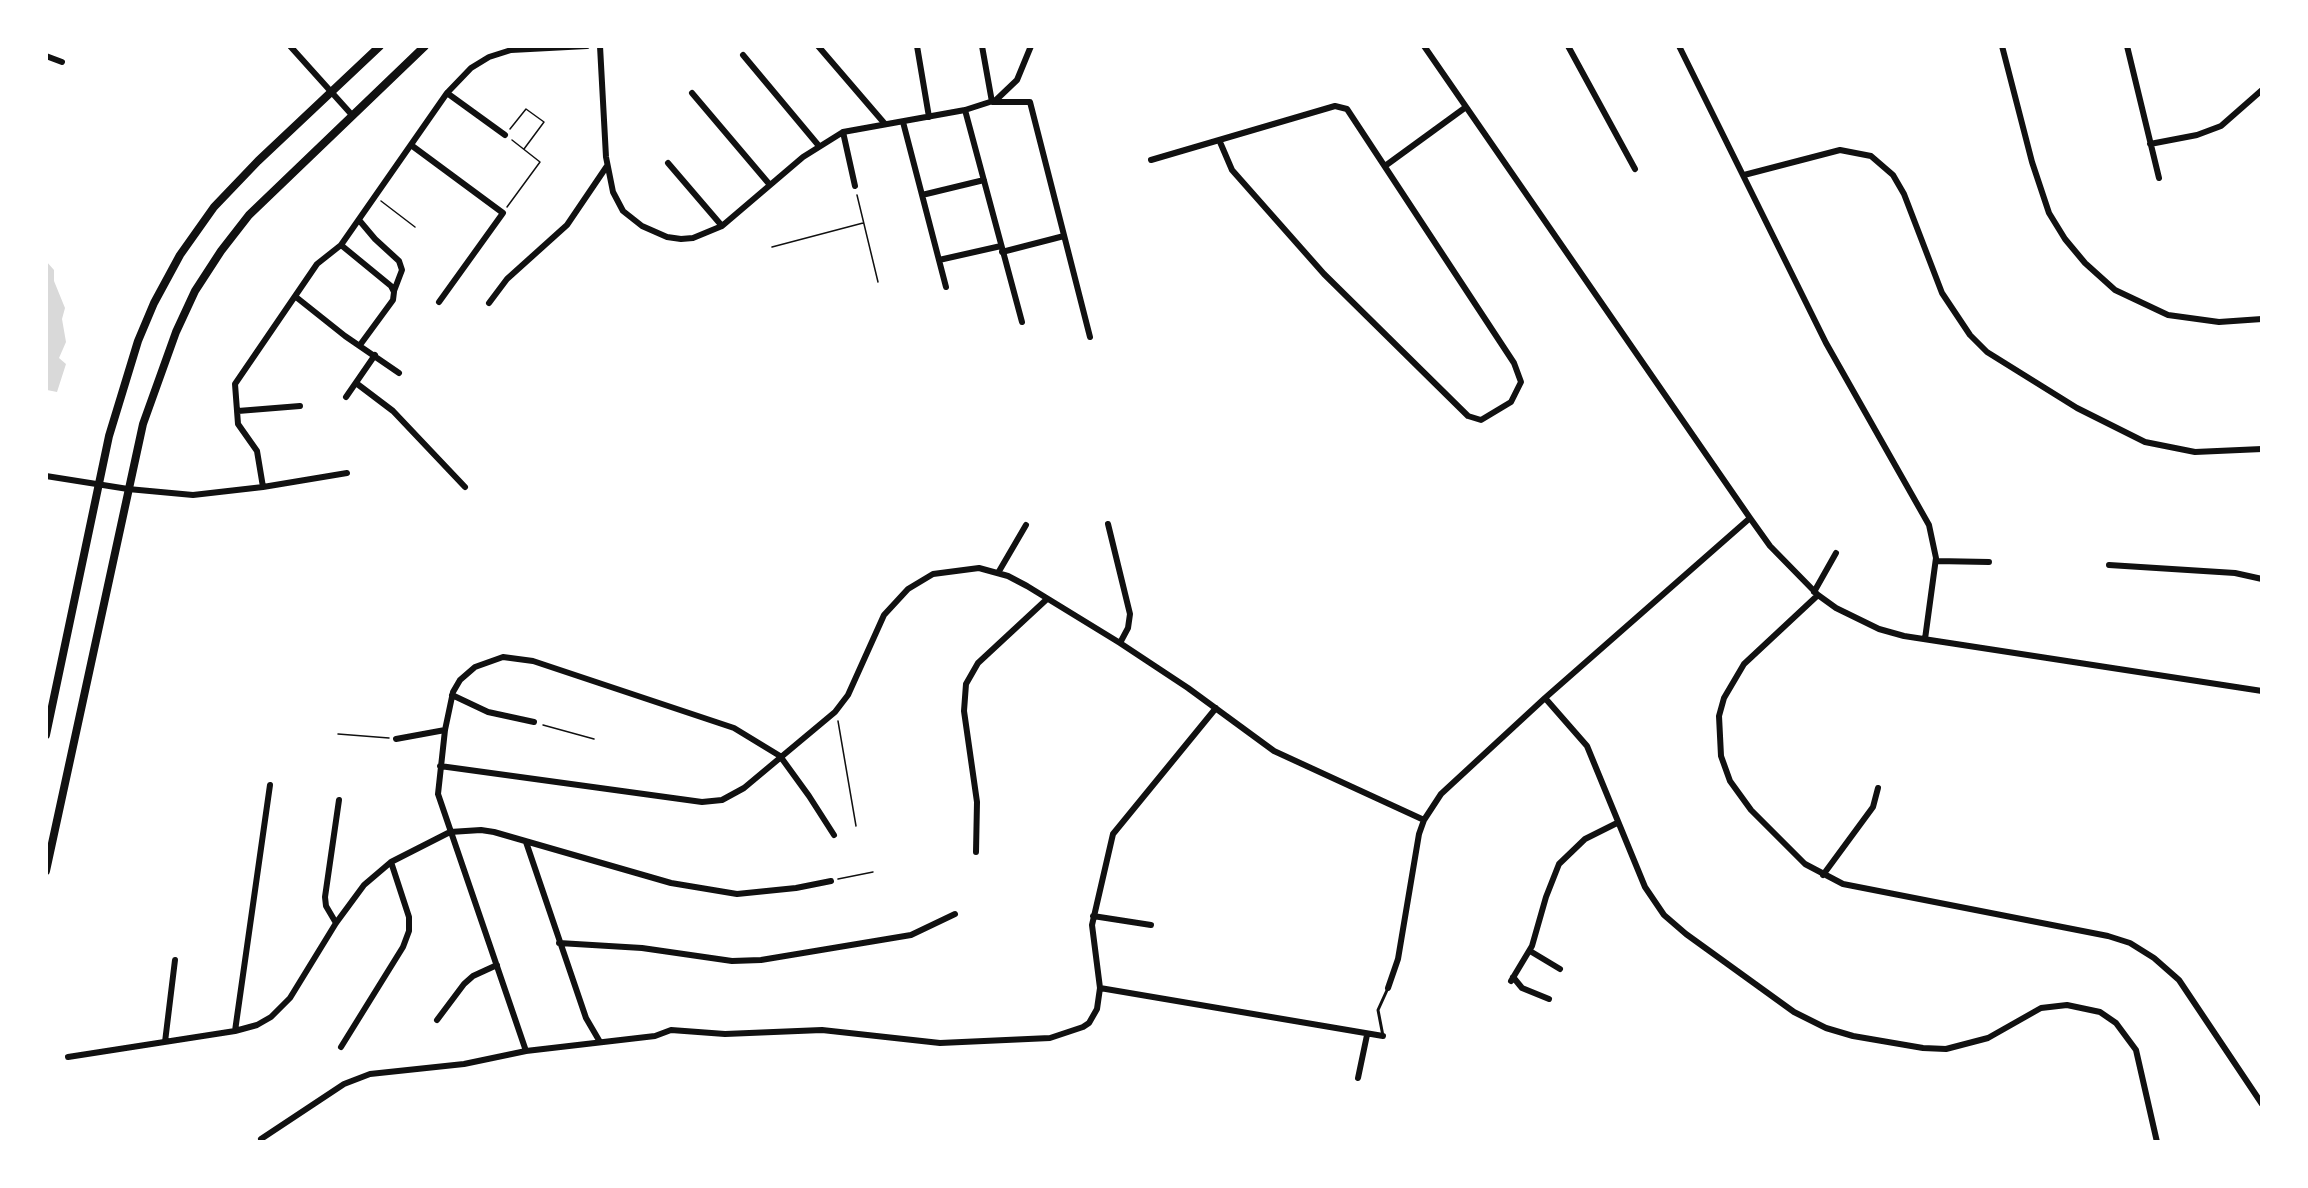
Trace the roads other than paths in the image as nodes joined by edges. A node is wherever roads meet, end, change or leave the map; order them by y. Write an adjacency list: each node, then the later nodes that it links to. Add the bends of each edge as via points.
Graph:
1 (290, 46): 19 (street)
2 (380, 46): 19 (main road)
3 (426, 46): 25 (main road)
4 (587, 46): 20 (street, via 499,53 471,68)
5 (600, 46): 37 (street)
6 (818, 46): 28 (street)
7 (917, 46): 26 (street)
8 (982, 46): 22 (street)
9 (1031, 46): 22 (street, via 1017,80)
10 (1424, 46): 23 (street)
11 (1568, 46): 39 (street)
12 (1680, 46): 40 (street)
13 (2002, 46): 57 (street, via 2049,213 2085,263 2115,290 2168,315 2219,322)
14 (2127, 46): 32 (street)
15 (743, 55): 34 (street)
16 (46, 56): 17 (street)
17 (62, 62)
18 (2262, 90): 32 (street, via 2221,126)
19 (330, 92): 25 (street); 70 (main road, via 214,207 166,279 138,341)
20 (447, 93): 30 (street); 33 (street)
21 (692, 93): 43 (street)
22 (992, 102): 24 (street); 48 (street, via 1030,102)
23 (1466, 107): 38 (street); 74 (street)
24 (965, 110): 26 (street); 42 (street)
25 (352, 115): 73 (main road, via 249,215 195,291 151,401)
26 (929, 117): 27 (street)
27 (903, 122): 28 (street); 45 (street)
28 (885, 124): 29 (street)
29 (843, 132): 34 (street); 44 (street)
30 (505, 135)
31 (1220, 142): 35 (street); 38 (street, via 1339,106 1351,113); 38 (street, via 1239,179 1324,274 1467,416 1486,419 1511,402 1520,387 1520,376)
32 (2150, 144): 41 (street)
33 (411, 145): 46 (street); 55 (street, via 503,213)
34 (819, 146): 43 (street)
35 (1151, 160)
36 (668, 163): 47 (street)
37 (607, 165): 47 (street, via 613,192 623,211 654,233 693,238); 56 (street, via 567,225 507,279)
38 (1385, 166)
39 (1635, 169)
40 (1744, 175): 67 (street, via 1840,150 1871,156 1893,175 1942,293 1970,334 1987,351 2084,412 2145,442 2195,452); 78 (street, via 1826,343 1922,509)
41 (2159, 178)
42 (984, 180): 45 (street); 50 (street)
43 (770, 185): 47 (street)
44 (855, 186)
45 (922, 195): 51 (street)
46 (359, 220): 49 (street); 53 (street, via 399,261 402,270)
47 (722, 226)
48 (1064, 236): 50 (street); 59 (street)
49 (341, 245): 53 (street); 54 (street, via 322,260)
50 (1002, 249): 51 (street); 58 (street)
51 (939, 260): 52 (street)
52 (946, 287)
53 (394, 292): 60 (street, via 393,300)
54 (296, 297): 60 (street); 66 (street, via 237,379)
55 (439, 302)
56 (489, 303)
57 (2262, 318)
58 (1022, 322)
59 (1090, 337)
60 (360, 345): 61 (street)
61 (375, 355): 62 (street); 63 (street)
62 (399, 373)
63 (356, 383): 64 (street); 72 (street, via 393,411)
64 (346, 397)
65 (300, 406): 66 (street)
66 (238, 411): 71 (street, via 238,424 257,451)
67 (2262, 449)
68 (347, 473): 71 (street)
69 (46, 476): 70 (street)
70 (98, 483): 73 (street); 93 (main road)
71 (262, 487): 73 (street, via 193,495)
72 (465, 487)
73 (128, 489): 107 (main road)
74 (1750, 518): 83 (street, via 1770,546); 89 (street)
75 (1108, 524): 86 (street, via 1130,614)
76 (1026, 525): 81 (street)
77 (1836, 554): 83 (street)
78 (1936, 561): 79 (street); 85 (street)
79 (1989, 562)
80 (2109, 565): 82 (street, via 2235,573)
81 (998, 573): 84 (street); 95 (street, via 979,568 947,570 908,589 884,615 848,695 835,712)
82 (2262, 579)
83 (1816, 593): 85 (street, via 1879,629); 108 (street, via 1737,673 1721,708 1719,735 1721,756 1736,793 1795,856)
84 (1047, 599): 86 (street); 105 (street, via 978,663 966,684 964,711 977,802)
85 (1925, 639): 87 (street)
86 (1120, 643): 90 (street)
87 (2262, 691)
88 (452, 695): 91 (street, via 481,710); 92 (street); 95 (street, via 460,680 484,662 521,658 734,728)
89 (1545, 698): 100 (street, via 1441,794); 101 (street, via 1587,746)
90 (1216, 708): 100 (street, via 1274,752); 111 (street, via 1116,828)
91 (534, 722)
92 (445, 730): 94 (street); 96 (street)
93 (46, 735)
94 (396, 739)
95 (780, 756): 96 (street, via 733,795 702,802); 103 (street)
96 (440, 766): 102 (street, via 438,794)
97 (270, 785): 123 (street)
98 (1878, 788): 108 (street, via 1873,807)
99 (339, 800): 112 (street, via 325,897)
100 (1424, 820): 120 (street, via 1398,959)
101 (1617, 823): 115 (street, via 1585,839 1559,864); 134 (street, via 1645,887 1664,915 1775,999 1826,1028 1852,1036 1946,1049 1988,1038 2031,1012 2052,1005 2083,1006 2108,1017 2136,1050)
102 (450, 832): 104 (street, via 481,830); 106 (street); 117 (street)
103 (834, 834)
104 (526, 842): 109 (street, via 671,883 737,894); 114 (street)
105 (975, 852)
106 (390, 862): 112 (street, via 364,885); 128 (street, via 409,917 409,931)
107 (46, 871)
108 (1822, 875): 132 (street, via 1854,887 2108,936 2130,944 2179,980)
109 (831, 881)
110 (955, 914): 114 (street, via 911,935 761,960 732,962 642,948)
111 (1093, 915): 113 (street); 119 (street, via 1092,938)
112 (336, 923): 123 (street, via 282,1008 257,1025)
113 (1151, 925)
114 (559, 943): 127 (street, via 586,1017)
115 (1530, 951): 118 (street); 121 (street, via 1512,979 1522,988)
116 (175, 960): 126 (street)
117 (496, 965): 122 (street, via 464,984); 129 (street)
118 (1560, 969)
119 (1100, 988): 124 (street); 127 (street, via 1097,1009 1083,1027 1050,1038 940,1044 822,1030 725,1034 671,1030 656,1036)
120 (1388, 988): 125 (lane, via 1378,1010)
121 (1549, 999)
122 (437, 1020)
123 (235, 1031): 126 (street)
124 (1367, 1035): 125 (street); 131 (street)
125 (1383, 1036)
126 (165, 1042): 130 (street)
127 (600, 1042): 129 (street)
128 (341, 1047)
129 (526, 1051): 133 (street, via 464,1064 370,1074 344,1084)
130 (69, 1058)
131 (1358, 1078)
132 (2262, 1104)
133 (261, 1138)
134 (2157, 1142)

